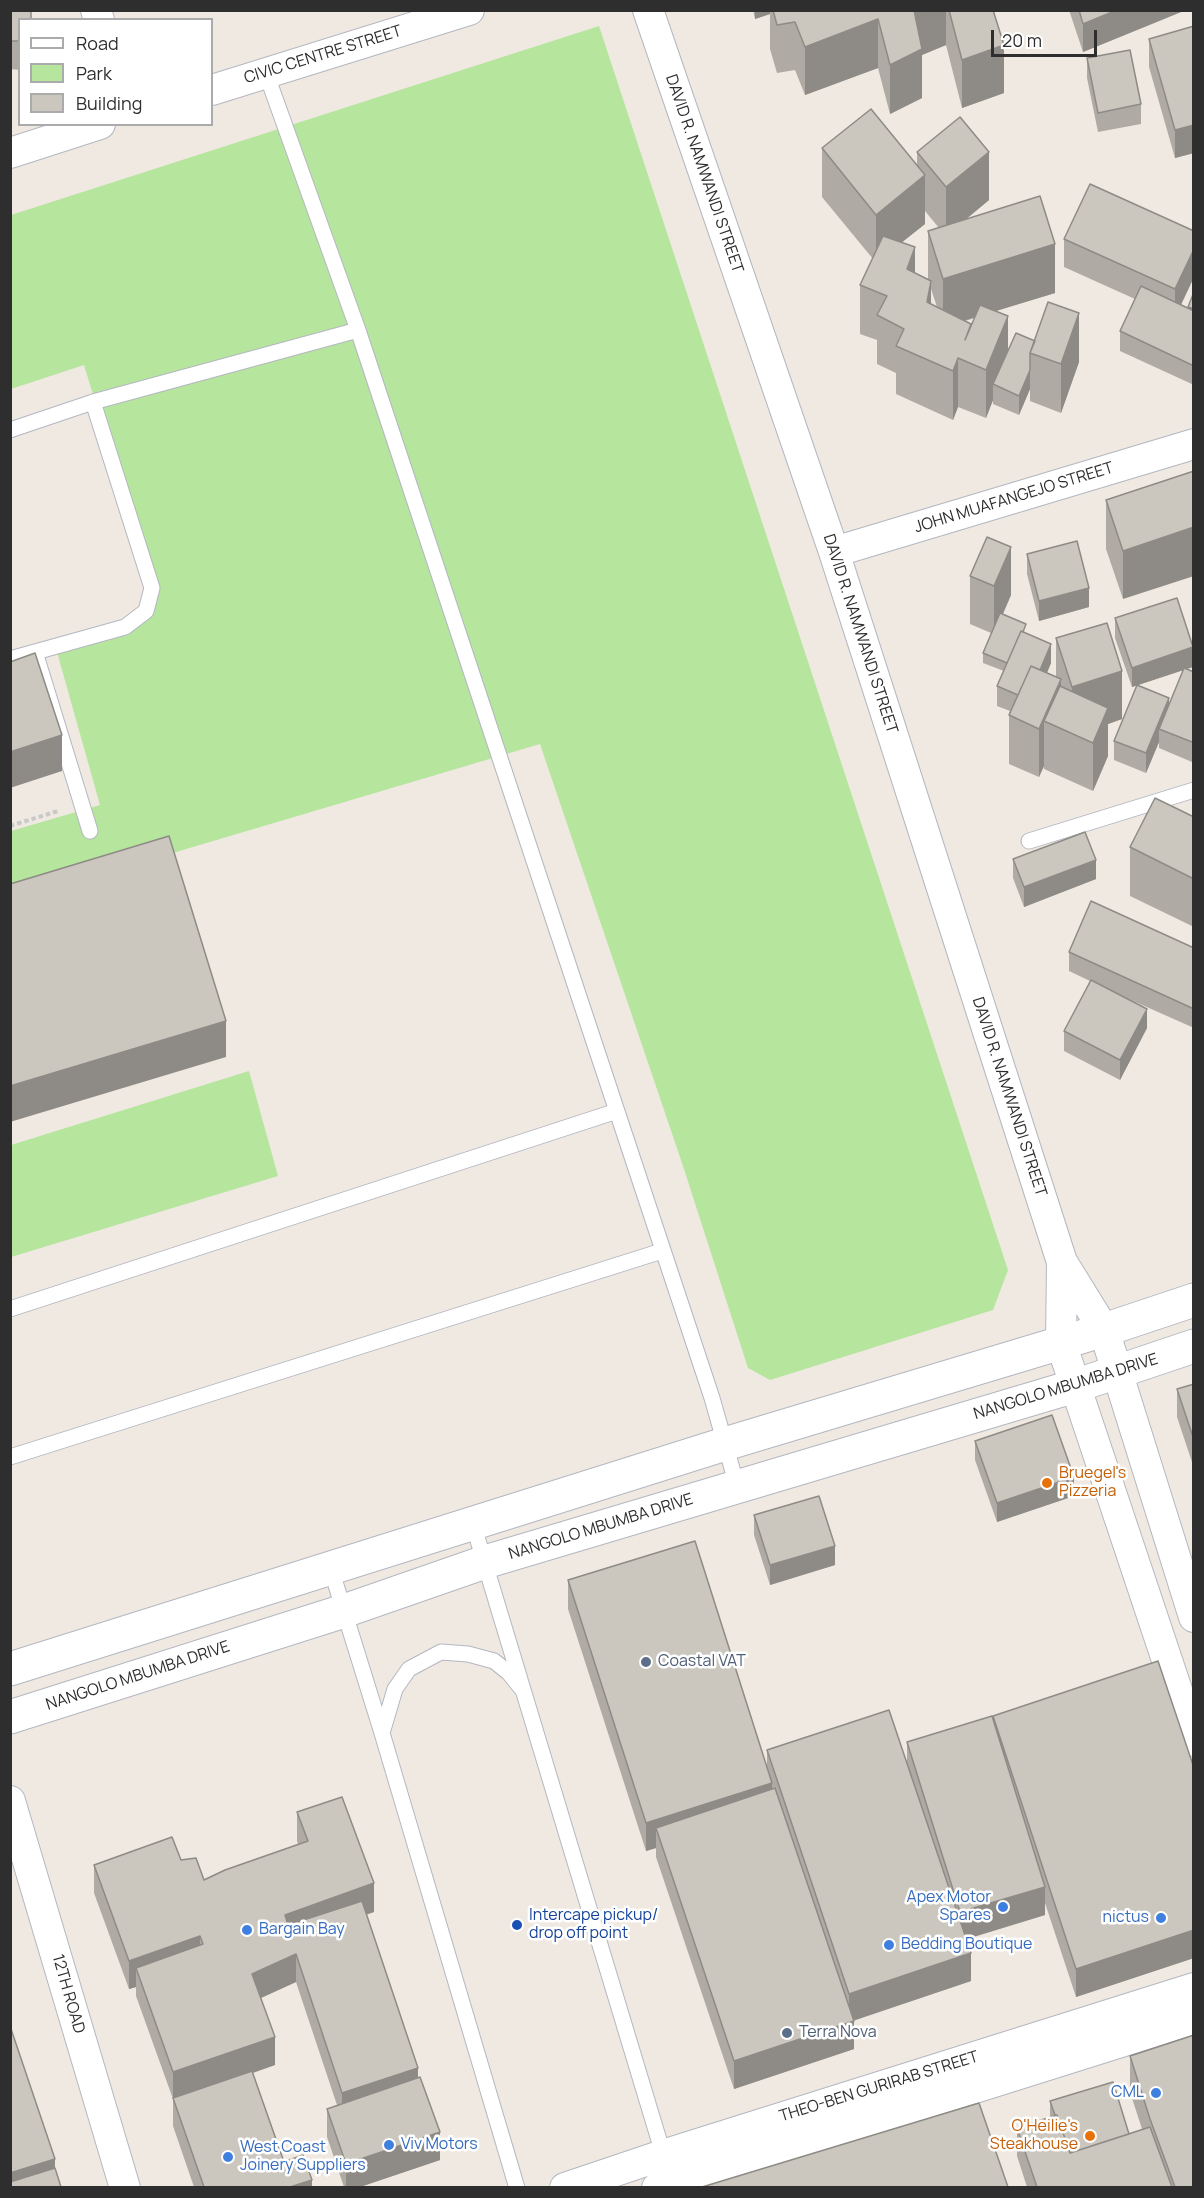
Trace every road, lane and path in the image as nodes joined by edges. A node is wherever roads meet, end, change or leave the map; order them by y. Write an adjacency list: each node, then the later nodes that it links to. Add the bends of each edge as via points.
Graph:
1 (469, 10): 3 (street, CIVIC CENTRE STREET)
2 (648, 10): 11 (street, DAVID R. NAMWANDI STREET)
3 (266, 73): 4 (street, CIVIC CENTRE STREET); 7 (lane)
4 (213, 90)
5 (94, 126): 6 (street)
6 (10, 153)
7 (358, 330): 8 (lane); 19 (lane)
8 (93, 402): 9 (lane); 12 (lane, via 152,588 146,612 125,627)
9 (10, 430)
10 (1194, 444): 11 (street, JOHN MUAFANGEJO STREET)
11 (834, 552): 21 (street, DAVID R. NAMWANDI STREET)
12 (35, 651): 13 (lane); 15 (lane)
13 (10, 659)
14 (1194, 790): 18 (lane)
15 (82, 804): 16 (path); 17 (lane)
16 (10, 826)
17 (90, 831)
18 (1029, 841)
19 (617, 1111): 20 (lane); 23 (lane)
20 (662, 1251): 29 (lane); 30 (lane)
21 (1062, 1262): 24 (street, DAVID R. NAMWANDI STREET); 25 (street, DAVID R. NAMWANDI STREET)
22 (1194, 1300): 24 (street)
23 (10, 1309)
24 (1104, 1330): 25 (street); 27 (street, DAVID R. NAMWANDI STREET)
25 (1061, 1343): 28 (street, DAVID R. NAMWANDI STREET); 29 (street)
26 (1194, 1346): 27 (street, NANGOLO MBUMBA DRIVE)
27 (1118, 1372): 28 (street, NANGOLO MBUMBA DRIVE); 36 (street, DAVID R. NAMWANDI STREET)
28 (1074, 1386): 31 (street, NANGOLO MBUMBA DRIVE); 41 (street, DAVID R. NAMWANDI STREET)
29 (725, 1444): 31 (lane); 32 (street)
30 (10, 1457)
31 (737, 1486): 33 (street, NANGOLO MBUMBA DRIVE)
32 (473, 1524): 33 (lane); 34 (street)
33 (485, 1562): 35 (street, NANGOLO MBUMBA DRIVE); 38 (lane)
34 (331, 1569): 35 (lane); 37 (street)
35 (344, 1611): 39 (street, NANGOLO MBUMBA DRIVE); 40 (lane)
36 (1194, 1617)
37 (10, 1669)
38 (525, 1692): 40 (lane, via 494,1661 468,1654 441,1653 409,1669 395,1689); 45 (lane)
39 (10, 1717)
40 (382, 1733): 48 (lane)
41 (1194, 1741)
42 (10, 1801): 47 (street, 12TH ROAD)
43 (1194, 1988): 45 (street, THEO-BEN GURIRAB STREET)
44 (1194, 2019): 46 (street, THEO-BEN GURIRAB STREET)
45 (663, 2155): 46 (lane); 49 (street, THEO-BEN GURIRAB STREET)
46 (665, 2185)
47 (125, 2187)
48 (517, 2187)
49 (565, 2187)

